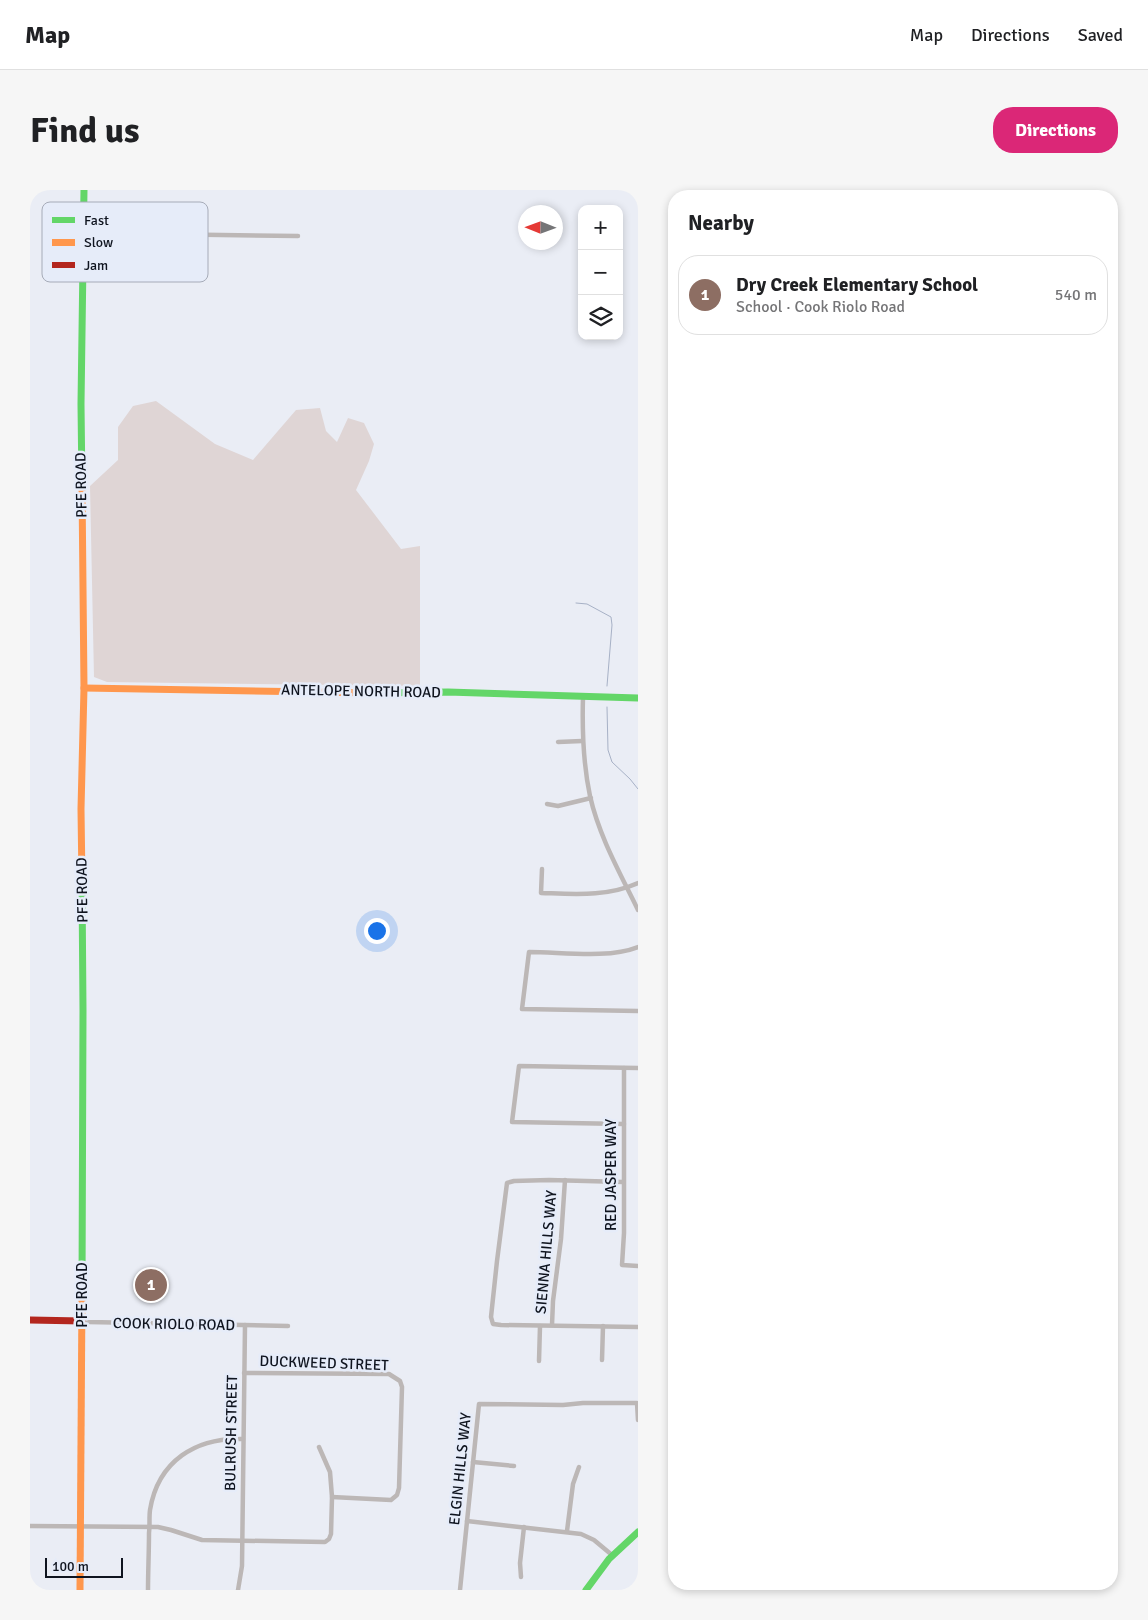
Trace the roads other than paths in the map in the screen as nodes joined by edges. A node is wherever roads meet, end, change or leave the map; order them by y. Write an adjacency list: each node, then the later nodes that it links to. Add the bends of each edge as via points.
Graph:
1 (208, 235): 2 (street)
2 (298, 236)
3 (83, 282): 4 (main road, PFE ROAD)
4 (84, 688): 5 (main road, ANTELOPE NORTH ROAD, via 448,692); 24 (main road, PFE ROAD, via 81,809)
5 (582, 697): 6 (main road, ANTELOPE NORTH ROAD); 7 (street)
6 (638, 698)
7 (582, 741): 8 (street); 9 (street)
8 (558, 742)
9 (591, 798): 10 (street, via 558,806); 13 (street)
10 (546, 804)
11 (542, 869): 13 (street, via 541,893 595,894)
12 (638, 883): 13 (street)
13 (627, 888): 14 (street)
14 (638, 910)
15 (638, 947): 16 (street, via 606,953 528,952 522,1009)
16 (638, 1011)
17 (624, 1068): 18 (street); 19 (street, RED JASPER WAY); 19 (street, via 519,1066 512,1122)
18 (638, 1068)
19 (624, 1124): 21 (street, RED JASPER WAY)
20 (565, 1180): 21 (street); 25 (street, SIENNA HILLS WAY); 28 (street, via 507,1183 496,1261 493,1324)
21 (623, 1182): 22 (street, RED JASPER WAY, via 622,1265)
22 (638, 1266)
23 (30, 1320): 24 (main road, COOK RIOLO ROAD)
24 (82, 1321): 26 (street, COOK RIOLO ROAD); 43 (main road, PFE ROAD)
25 (552, 1325): 28 (street); 29 (street)
26 (245, 1326): 27 (street, COOK RIOLO ROAD); 33 (street, BULRUSH STREET)
27 (288, 1326)
28 (540, 1326): 32 (street)
29 (603, 1326): 30 (street); 31 (street)
30 (638, 1327)
31 (602, 1360)
32 (539, 1361)
33 (244, 1373): 35 (street, BULRUSH STREET); 40 (street, DUCKWEED STREET, via 389,1374 400,1381 400,1488 397,1495 391,1500)
34 (638, 1420): 37 (street, ELGIN HILLS WAY, via 637,1403 479,1404)
35 (243, 1439): 44 (street, via 206,1443 174,1462 152,1498); 48 (street, BULRUSH STREET)
36 (319, 1447): 40 (street, via 330,1472)
37 (473, 1462): 38 (street); 41 (street, ELGIN HILLS WAY)
38 (514, 1466)
39 (579, 1468): 46 (street, via 572,1484)
40 (332, 1497): 48 (street, via 331,1534 325,1542)
41 (467, 1521): 45 (street); 54 (street, ELGIN HILLS WAY)
42 (30, 1526): 43 (street)
43 (80, 1526): 44 (street); 51 (main road, PFE ROAD)
44 (150, 1527): 48 (street, via 202,1540); 52 (street)
45 (524, 1527): 46 (street); 50 (street)
46 (567, 1532): 49 (street, via 587,1536)
47 (638, 1532): 49 (main road)
48 (242, 1541): 53 (street, BULRUSH STREET)
49 (612, 1555): 55 (main road)
50 (521, 1576)
51 (80, 1590)
52 (148, 1590)
53 (238, 1590)
54 (460, 1590)
55 (586, 1590)

